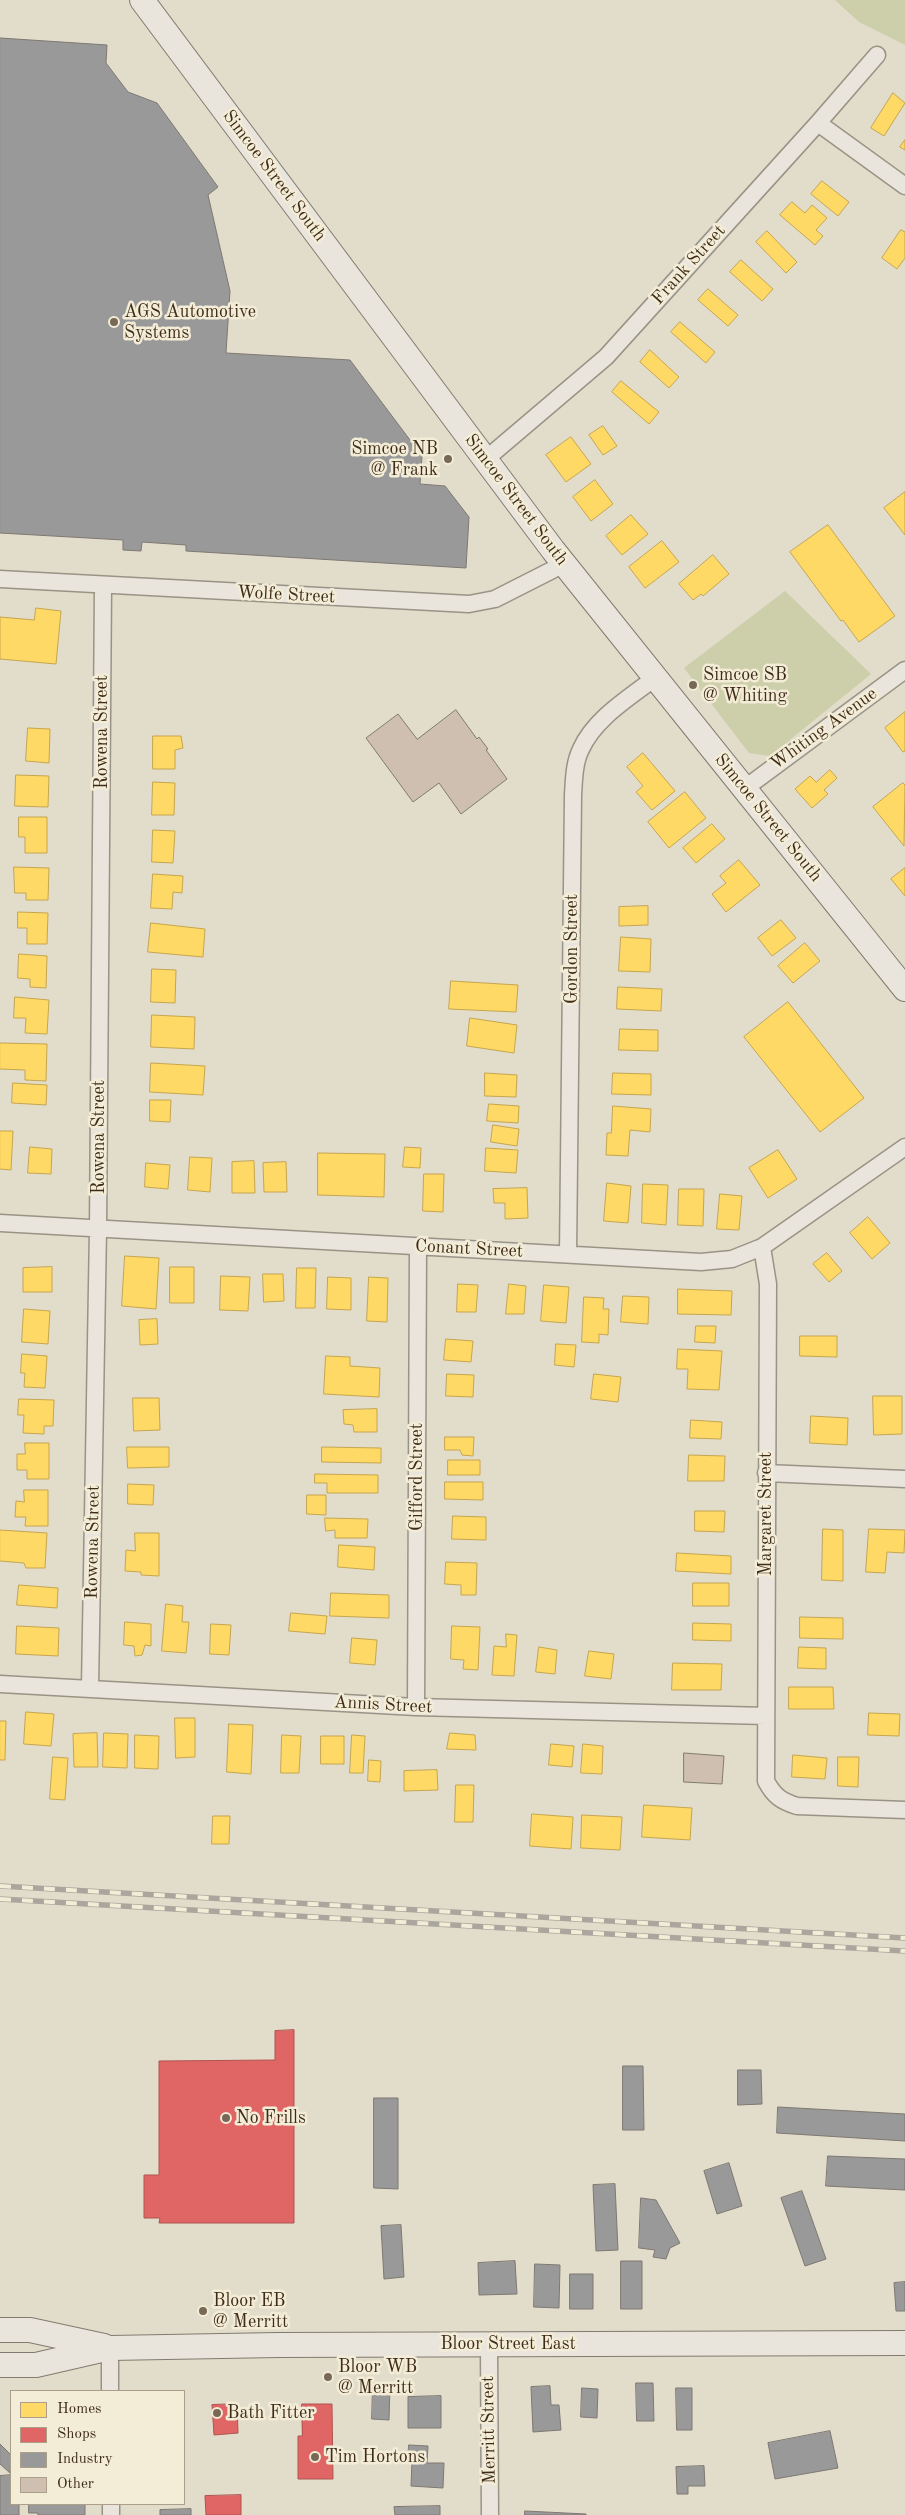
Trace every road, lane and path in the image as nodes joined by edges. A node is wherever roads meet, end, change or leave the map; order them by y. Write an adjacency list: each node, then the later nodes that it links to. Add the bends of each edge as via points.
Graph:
1 (142, 0): 5 (main road, Simcoe Street South)
2 (877, 55): 3 (street, Frank Street)
3 (818, 123): 4 (street); 5 (street, Frank Street, via 606,357)
4 (905, 186)
5 (486, 459): 6 (main road, Simcoe Street South)
6 (564, 564): 8 (street, Wolfe Street, via 495,599 469,604); 10 (main road, Simcoe Street South)
7 (0, 579): 8 (street, Wolfe Street)
8 (103, 586): 15 (street, Rowena Street)
9 (905, 670): 11 (street, Whiting Avenue)
10 (656, 677): 11 (main road, Simcoe Street South); 18 (street, Gordon Street, via 590,733 580,750 575,770)
11 (744, 789): 12 (main road, Simcoe Street South)
12 (905, 988)
13 (905, 1147): 17 (street, Conant Street)
14 (0, 1223): 15 (street, Conant Street)
15 (98, 1229): 16 (street, Conant Street); 22 (street, Rowena Street)
16 (418, 1247): 18 (street, Conant Street); 23 (street, Gifford Street)
17 (762, 1247): 18 (street, Conant Street, via 732,1259 701,1262); 19 (street, Margaret Street, via 768,1284)
18 (568, 1254)
19 (766, 1473): 20 (street); 24 (street, Margaret Street)
20 (905, 1479)
21 (0, 1684): 22 (street, Annis Street)
22 (90, 1687): 23 (street, Annis Street)
23 (416, 1707): 24 (street, Annis Street)
24 (766, 1716): 25 (street, Margaret Street, via 766,1781 781,1801 797,1806)
25 (905, 1810)
26 (0, 2330): 29 (main road, Bloor Street East, via 30,2330)
27 (905, 2343): 28 (main road, Bloor Street East)
28 (489, 2345): 29 (main road, Bloor Street East); 32 (street, Merritt Street)
29 (110, 2348): 30 (main road, Bloor Street East, via 36,2365); 31 (street)
30 (0, 2365)
31 (110, 2390)
32 (490, 2515)

